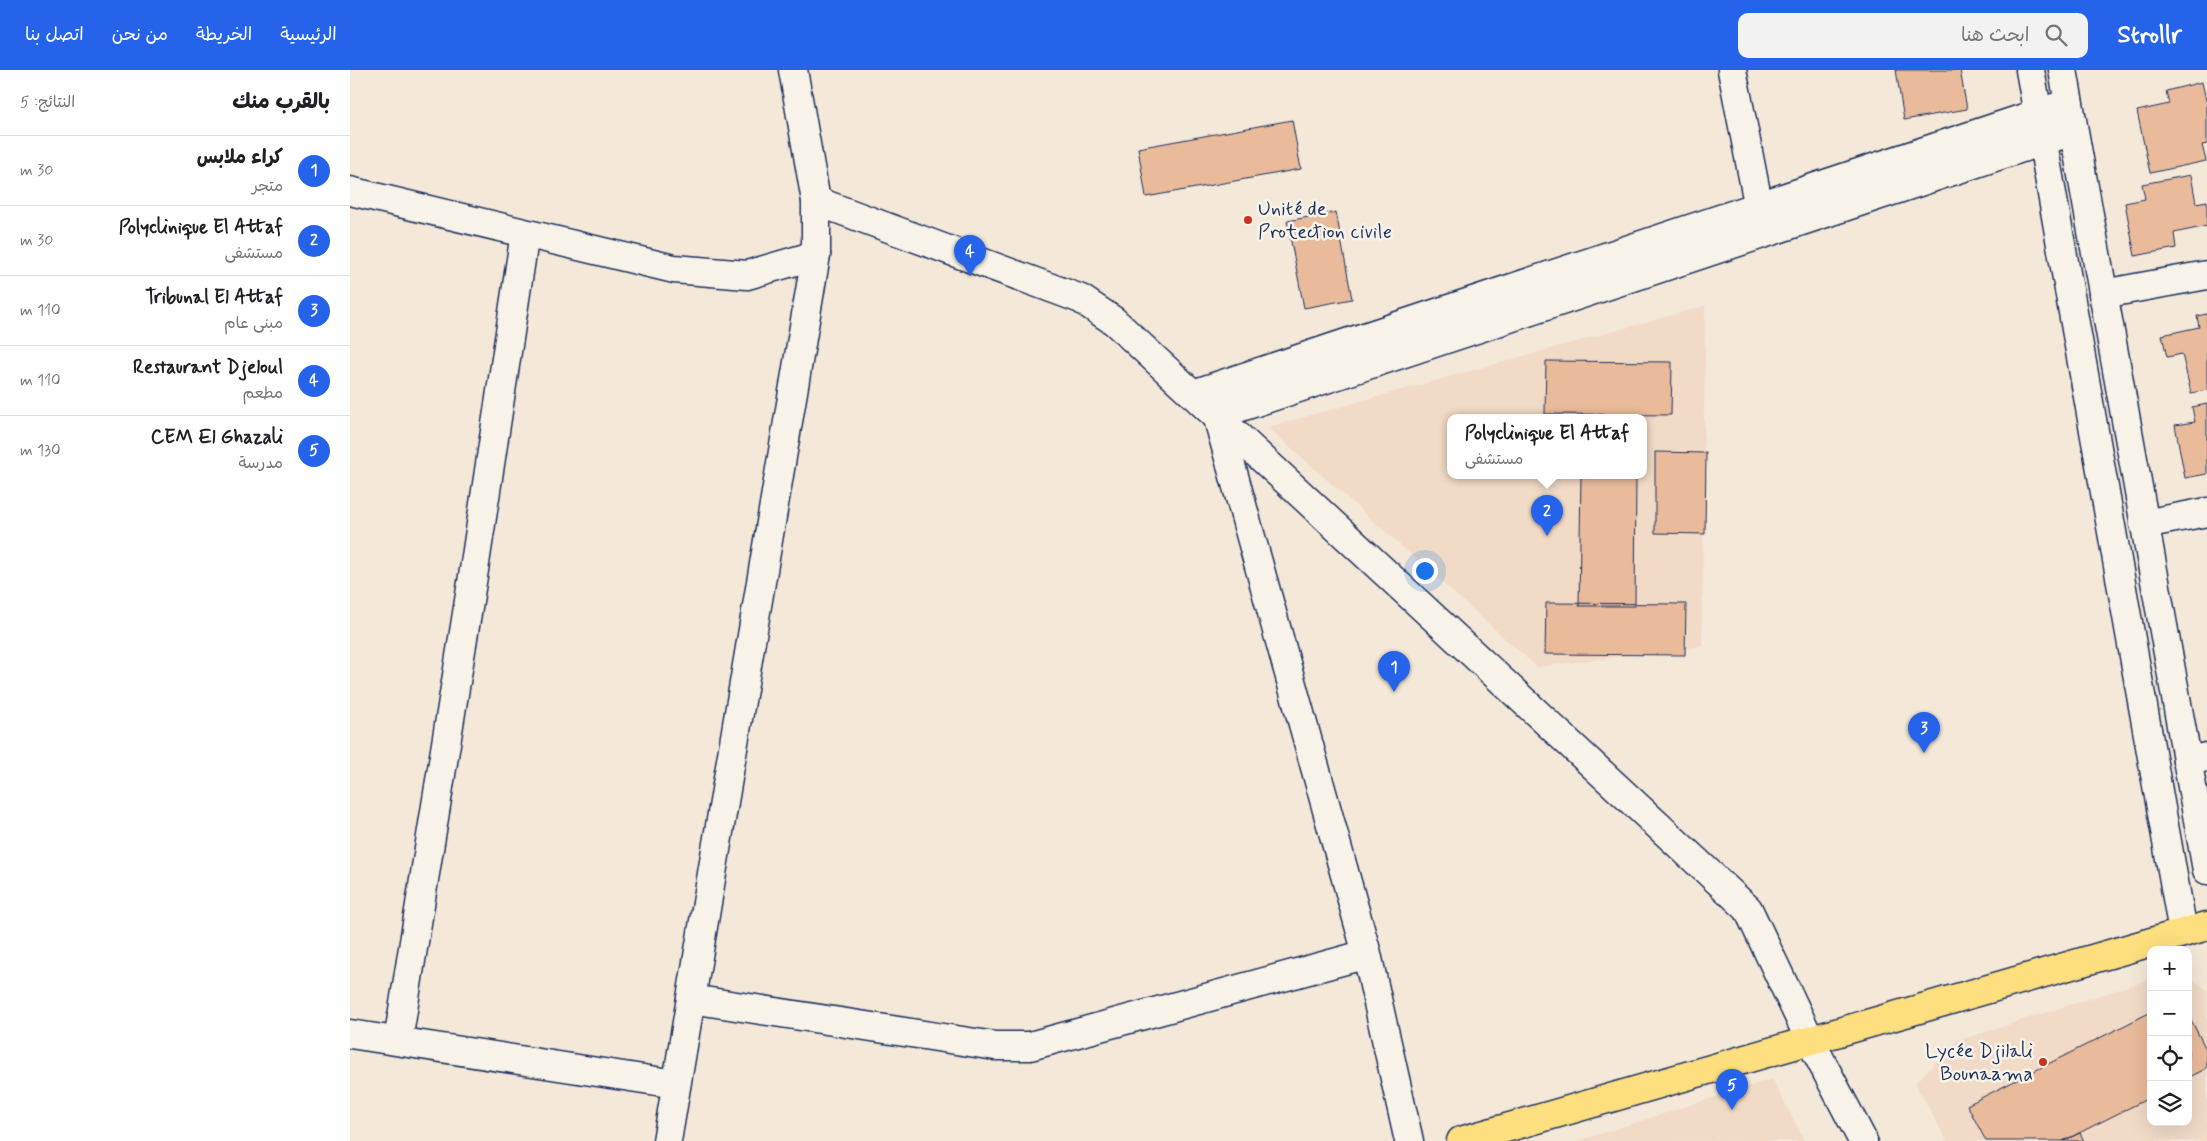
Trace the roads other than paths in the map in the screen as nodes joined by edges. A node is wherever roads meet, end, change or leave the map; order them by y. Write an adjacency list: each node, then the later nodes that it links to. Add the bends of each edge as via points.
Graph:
1 (793, 70): 10 (street)
2 (1732, 70): 11 (street)
3 (2030, 70): 6 (street)
4 (2062, 70): 5 (street)
5 (2069, 103): 6 (street); 7 (street)
6 (2038, 113): 8 (street); 11 (street)
7 (2074, 131): 8 (street); 15 (street)
8 (2043, 141): 17 (street); 22 (street)
9 (350, 191): 12 (street)
10 (816, 202): 13 (street); 16 (street, via 1081,299 1114,321)
11 (1758, 208): 16 (street)
12 (525, 233): 13 (street, via 674,269 747,275); 27 (street)
13 (816, 255): 24 (street)
14 (2207, 275): 15 (street)
15 (2103, 294): 19 (street)
16 (1193, 394): 17 (street)
17 (1217, 415): 23 (street); 26 (street, via 1748,909)
18 (2207, 512): 19 (street)
19 (2144, 524): 20 (street)
20 (2197, 759): 21 (street)
21 (2207, 870)
22 (2195, 929): 26 (main road)
23 (1367, 954): 24 (street, via 1030,1046 995,1046); 30 (street)
24 (690, 999): 28 (street)
25 (350, 1034): 27 (street)
26 (1810, 1040): 31 (main road); 32 (street)
27 (398, 1041): 28 (street)
28 (676, 1084): 29 (street)
29 (667, 1141)
30 (1409, 1141)
31 (1461, 1141)
32 (1862, 1141)

